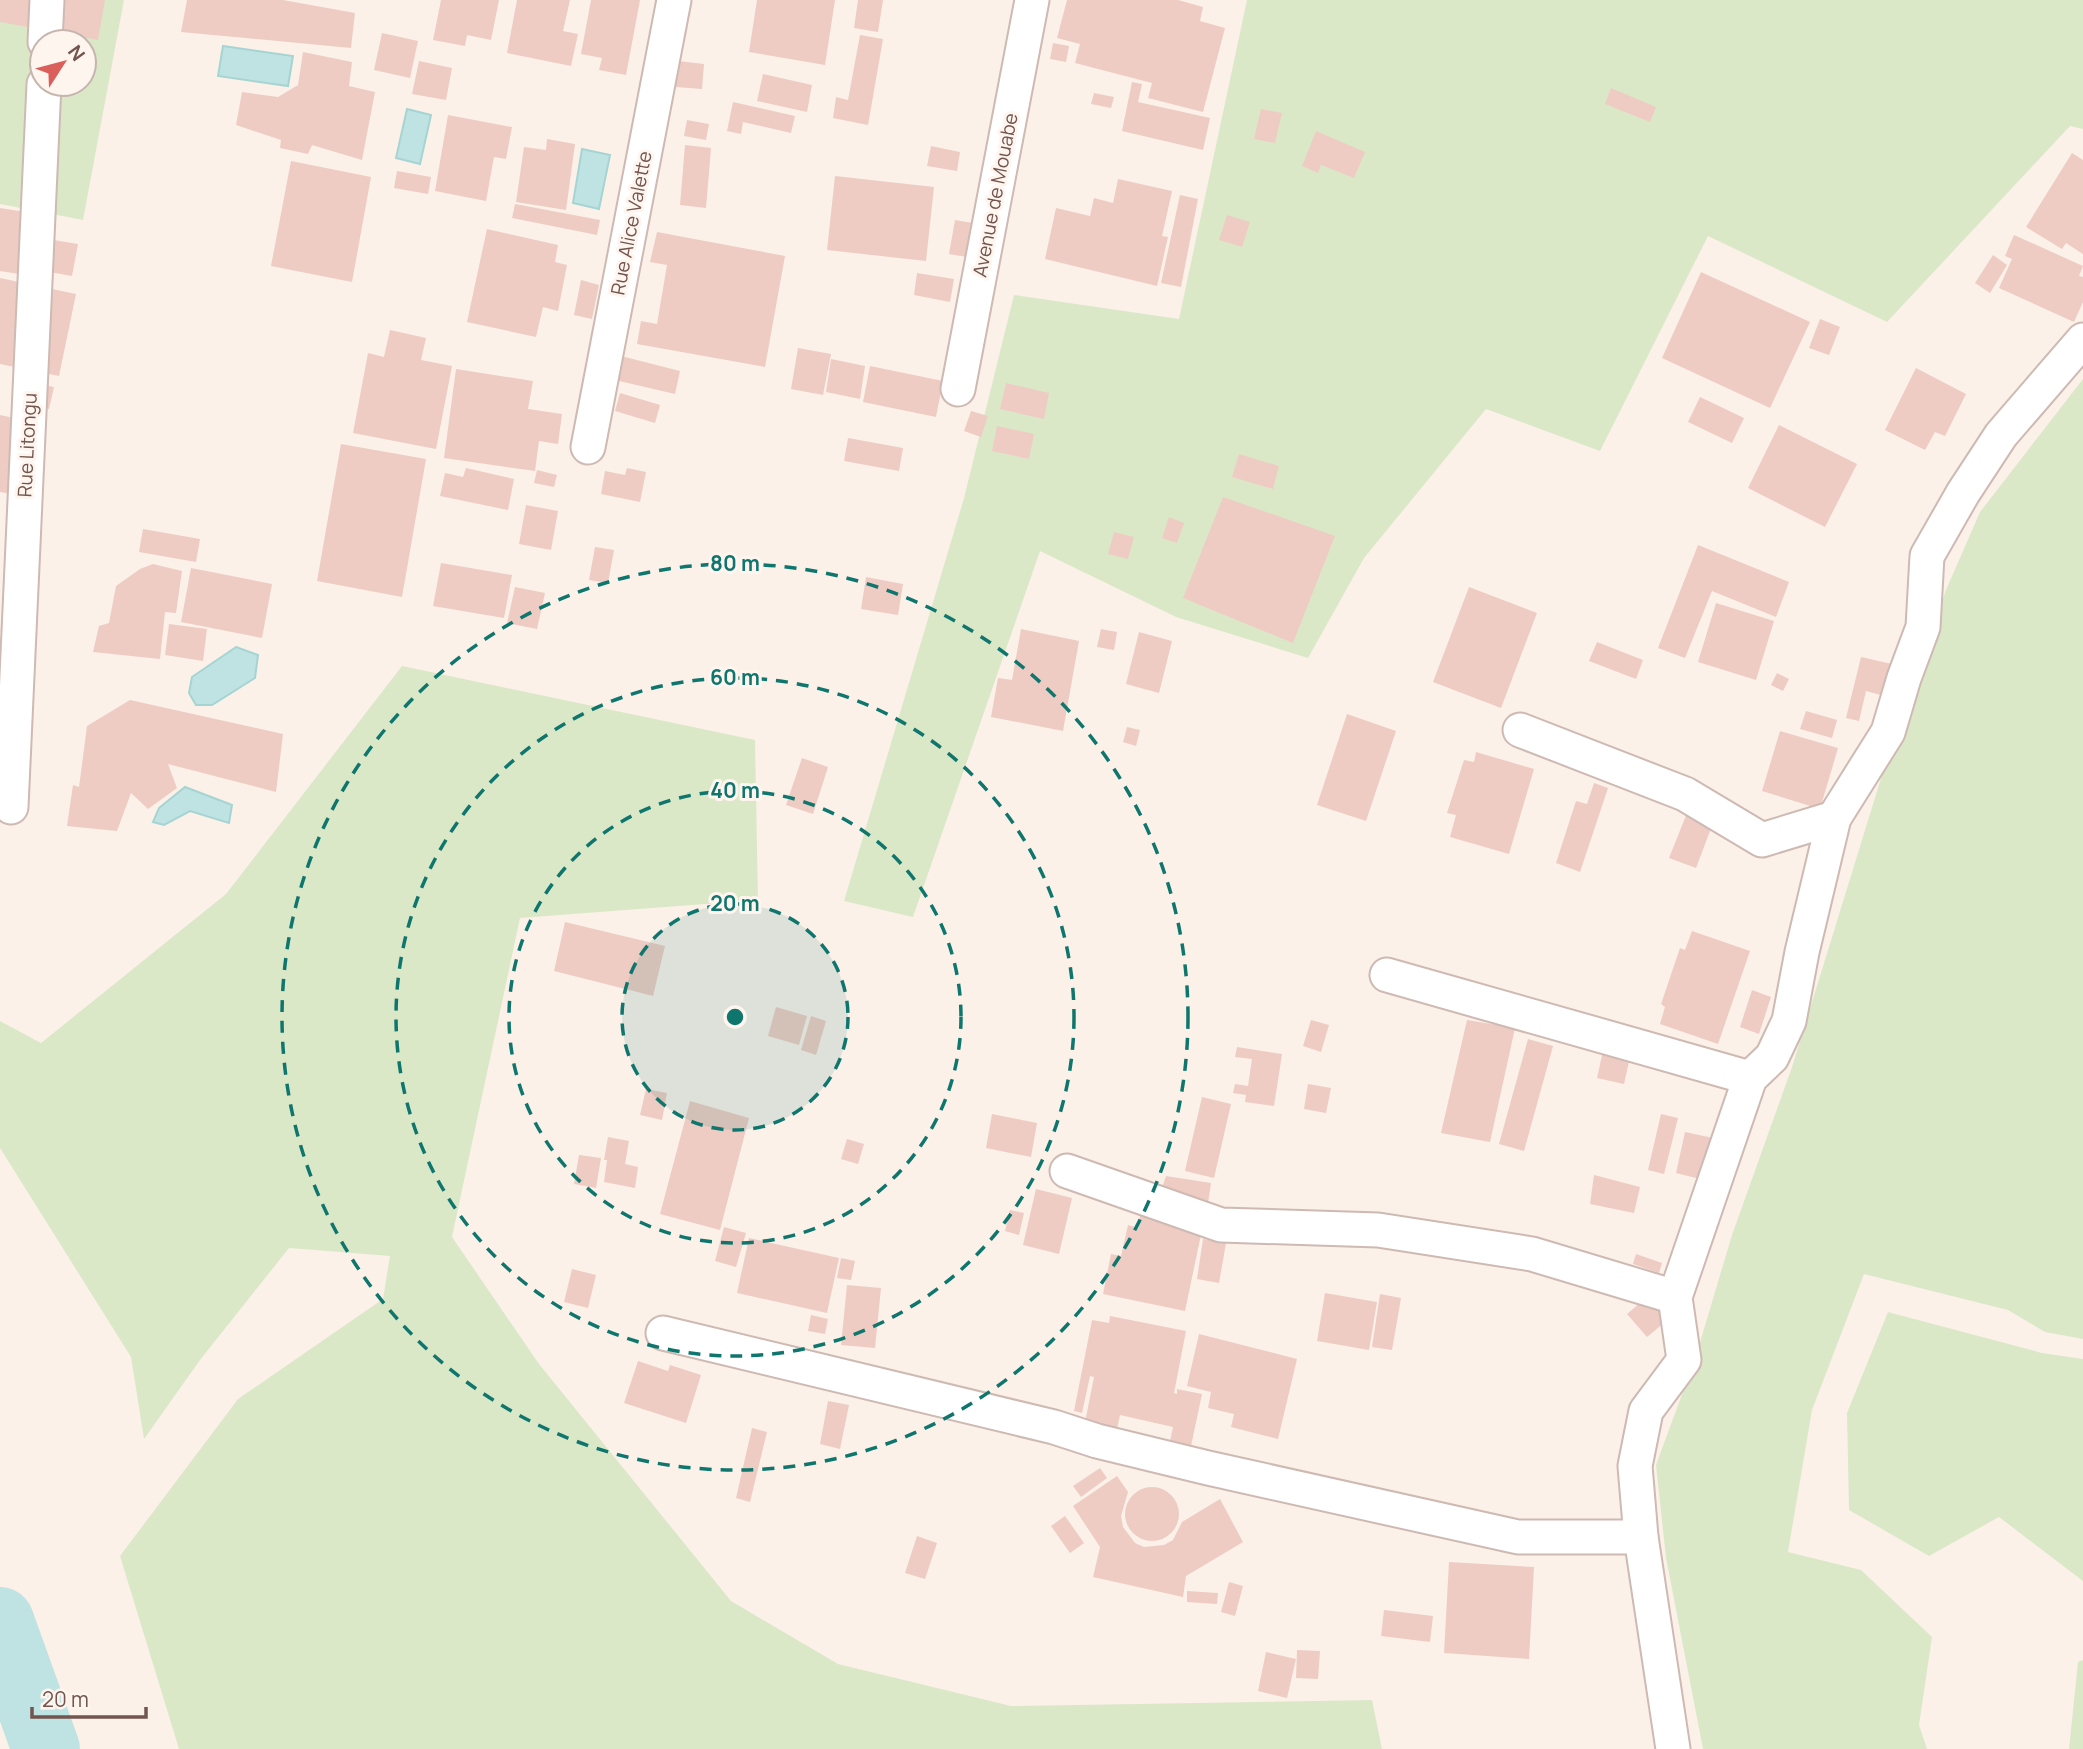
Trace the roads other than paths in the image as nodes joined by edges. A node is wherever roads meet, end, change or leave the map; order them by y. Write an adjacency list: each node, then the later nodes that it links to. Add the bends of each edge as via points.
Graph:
1 (47, 0): 4 (street)
2 (674, 0): 8 (street, Rue Alice Valette)
3 (1032, 0): 7 (street, Avenue de Mouabe)
4 (46, 28)
5 (43, 98): 10 (street, Rue Litongu)
6 (2083, 340): 11 (street, via 2001,435 1927,556 1923,627 1888,732)
7 (958, 389)
8 (588, 447)
9 (1520, 730): 11 (street, via 1685,794 1762,840)
10 (11, 807)
11 (1834, 818): 13 (street, via 1789,1021 1772,1057)
12 (1387, 975): 13 (street)
13 (1750, 1078): 15 (street)
14 (1067, 1171): 15 (street, via 1221,1225 1378,1230 1532,1254)
15 (1675, 1297): 17 (street, via 1684,1360 1646,1411 1635,1466)
16 (663, 1333): 17 (street, via 1208,1468 1518,1537)
17 (1640, 1537): 18 (street)
18 (1673, 1749)

